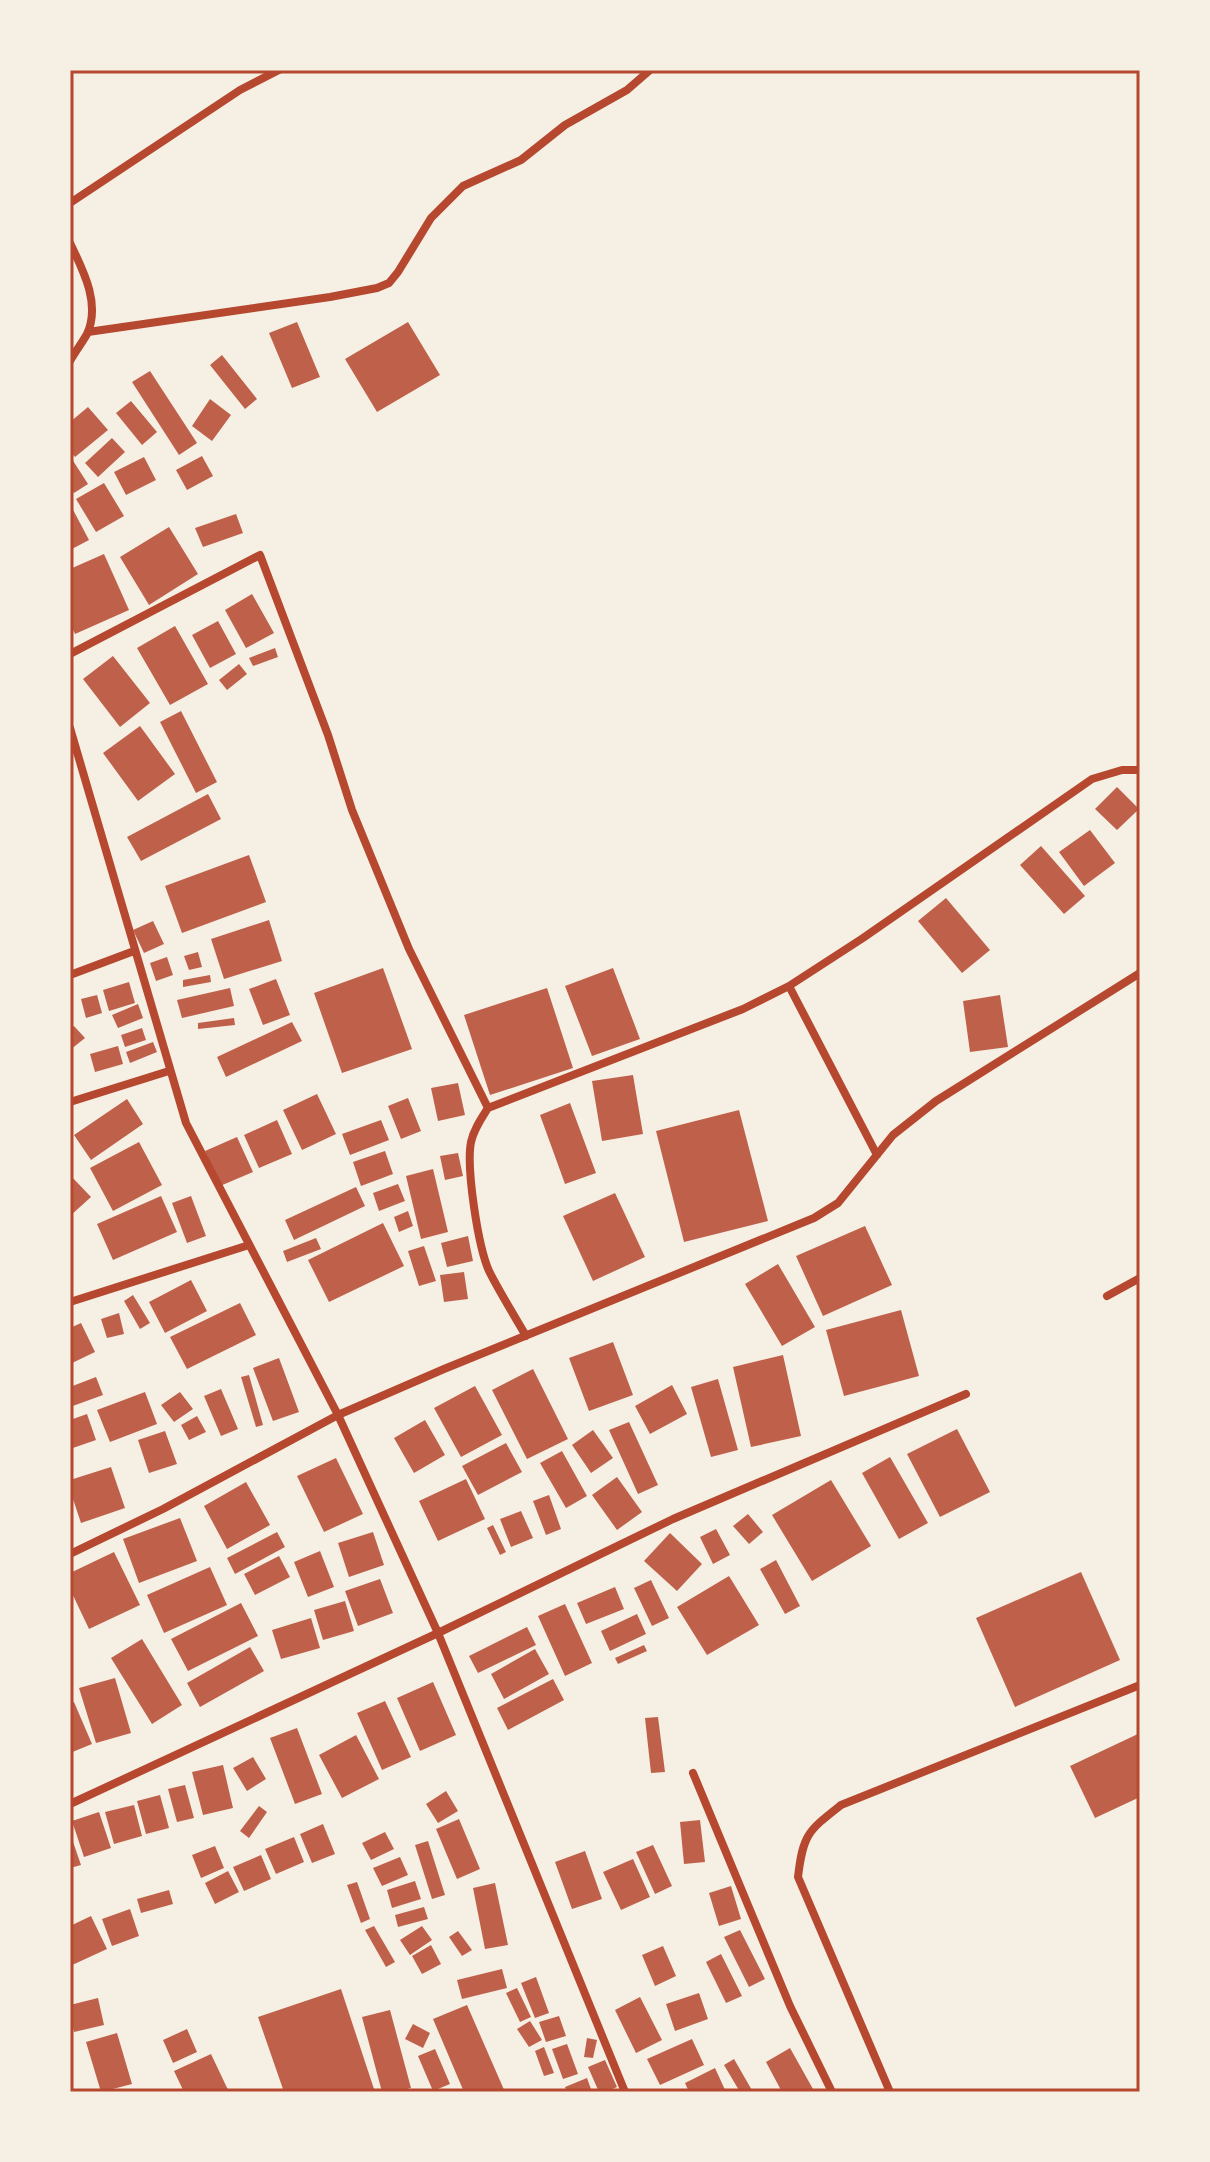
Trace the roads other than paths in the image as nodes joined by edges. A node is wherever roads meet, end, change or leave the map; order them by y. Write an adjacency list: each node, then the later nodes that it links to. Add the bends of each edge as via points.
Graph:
1 (279, 70): 3 (street, via 240,90)
2 (650, 70): 5 (street, via 521,160 463,186 431,218 389,283 330,297)
3 (70, 203)
4 (70, 243): 5 (street, via 91,291)
5 (88, 332): 6 (street)
6 (70, 361)
7 (70, 654): 16 (street, via 260,555 363,838 409,949)
8 (70, 728): 10 (street)
9 (1140, 770): 13 (street, via 1092,779)
10 (134, 951): 12 (street); 14 (street)
11 (1140, 973): 17 (street, via 936,1101)
12 (70, 975)
13 (789, 986): 16 (street, via 743,1009); 17 (street)
14 (169, 1071): 15 (street); 18 (street, via 186,1123)
15 (70, 1102)
16 (488, 1108): 22 (street, via 470,1152 480,1235 489,1270)
17 (877, 1155): 22 (street, via 838,1203 814,1218)
18 (249, 1245): 21 (street); 24 (street)
19 (1140, 1278): 20 (street)
20 (1107, 1296)
21 (70, 1302)
22 (526, 1336): 24 (street)
23 (966, 1394): 26 (street, via 673,1519)
24 (338, 1415): 25 (street); 26 (street)
25 (70, 1554)
26 (438, 1633): 29 (street); 30 (street)
27 (1140, 1685): 32 (street, via 841,1805 810,1829 798,1877)
28 (693, 1773): 31 (street, via 790,2006)
29 (70, 1804)
30 (625, 2092)
31 (832, 2092)
32 (890, 2092)

